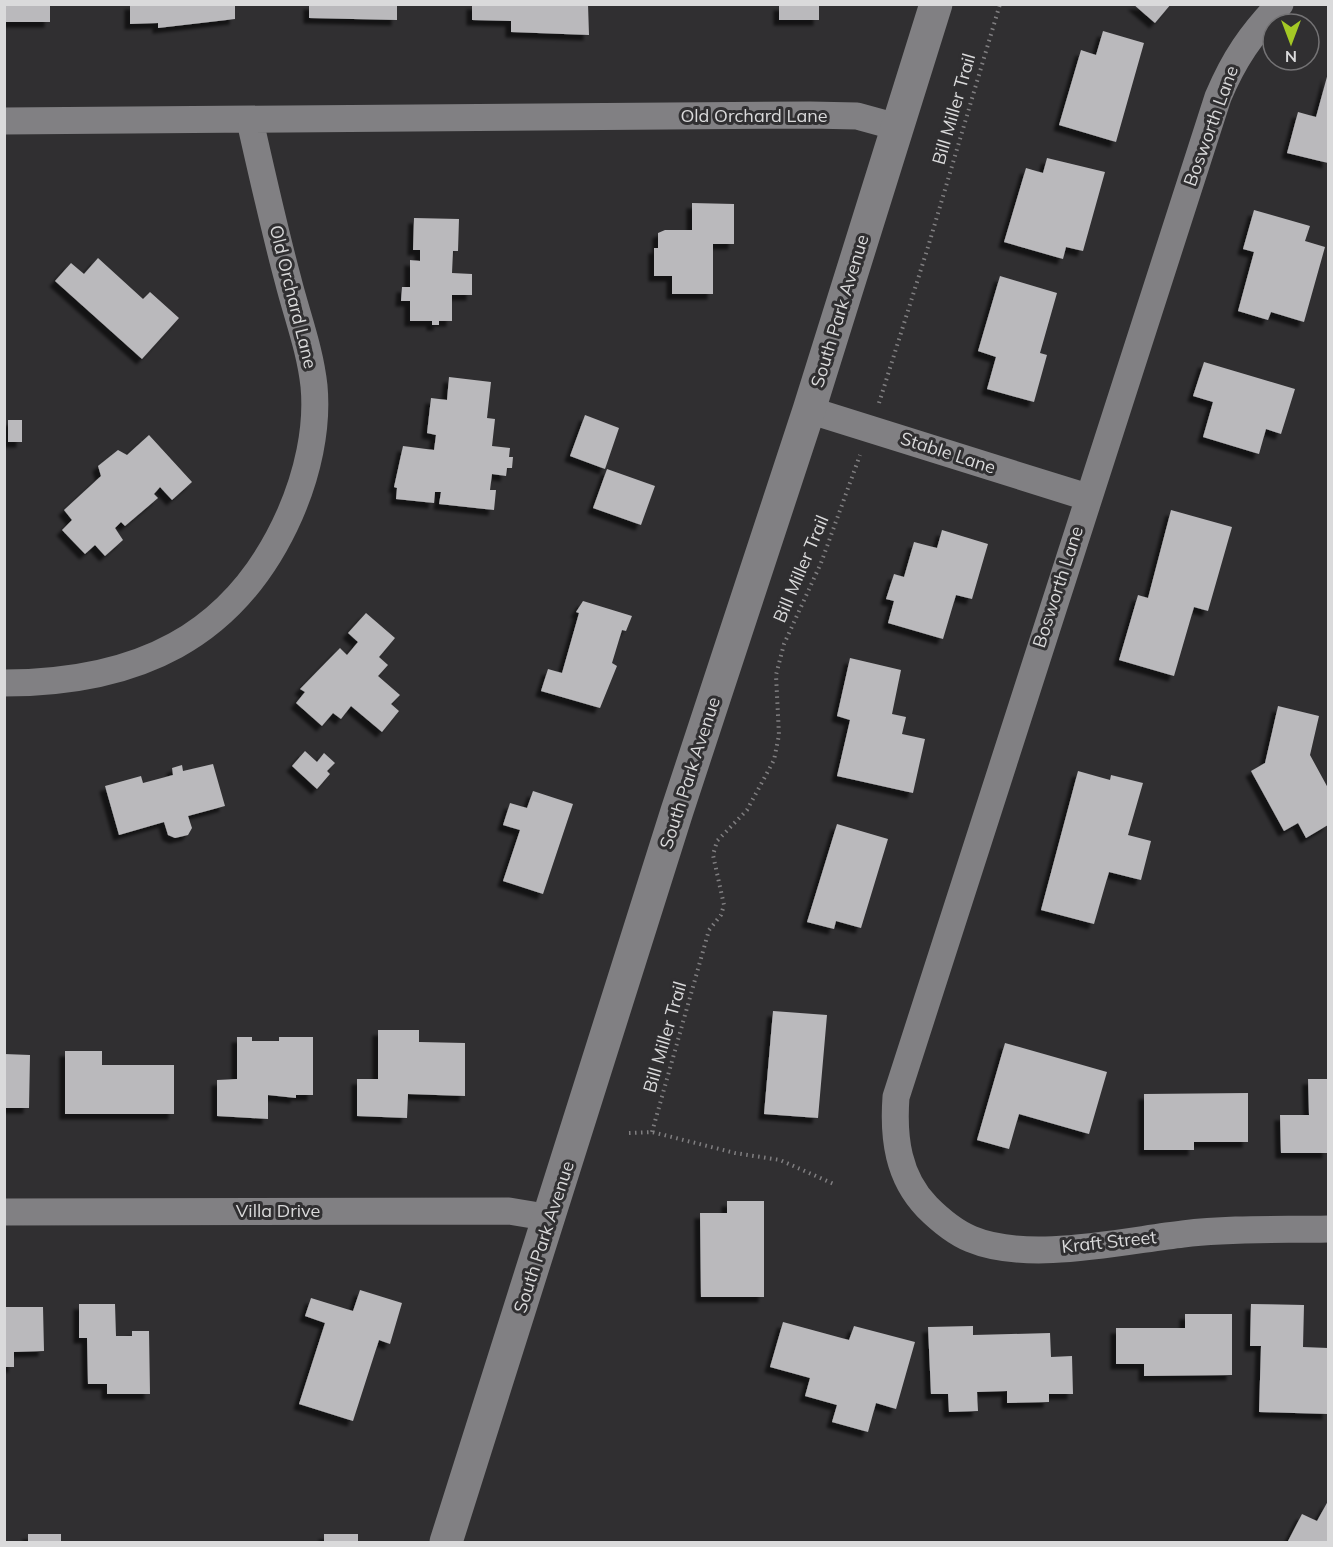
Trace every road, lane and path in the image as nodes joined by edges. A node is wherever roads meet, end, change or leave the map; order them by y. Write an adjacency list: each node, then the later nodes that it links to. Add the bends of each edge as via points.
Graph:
1 (936, 4): 6 (main road, South Park Avenue)
2 (1000, 4): 8 (path, Bill Miller Trail)
3 (1280, 4): 9 (street, Bosworth Lane, via 1234,61 1218,97)
4 (4, 121): 5 (street, Old Orchard Lane)
5 (250, 121): 6 (street, Old Orchard Lane, via 810,115 856,116); 10 (street, Old Orchard Lane, via 314,388 309,453 296,500 273,547 243,592 182,641 157,655 102,675)
6 (897, 127): 7 (main road, South Park Avenue)
7 (809, 410): 8 (street, Stable Lane); 16 (main road, South Park Avenue)
8 (870, 429): 9 (street, Stable Lane); 11 (path, Bill Miller Trail, via 821,563 784,645 776,675 779,735 774,760 752,803 717,841 713,855 724,905 709,930)
9 (1087, 498): 14 (street, Bosworth Lane, via 896,1097 894,1131 898,1157)
10 (4, 682)
11 (651, 1132): 12 (path); 13 (path, via 780,1160)
12 (629, 1133)
13 (836, 1185)
14 (911, 1187): 17 (street, Kraft Street, via 942,1222 970,1239 1020,1250 1226,1230)
15 (4, 1212): 16 (street, Villa Drive, via 509,1211)
16 (550, 1218): 18 (main road, South Park Avenue)
17 (1329, 1229)
18 (446, 1542)

